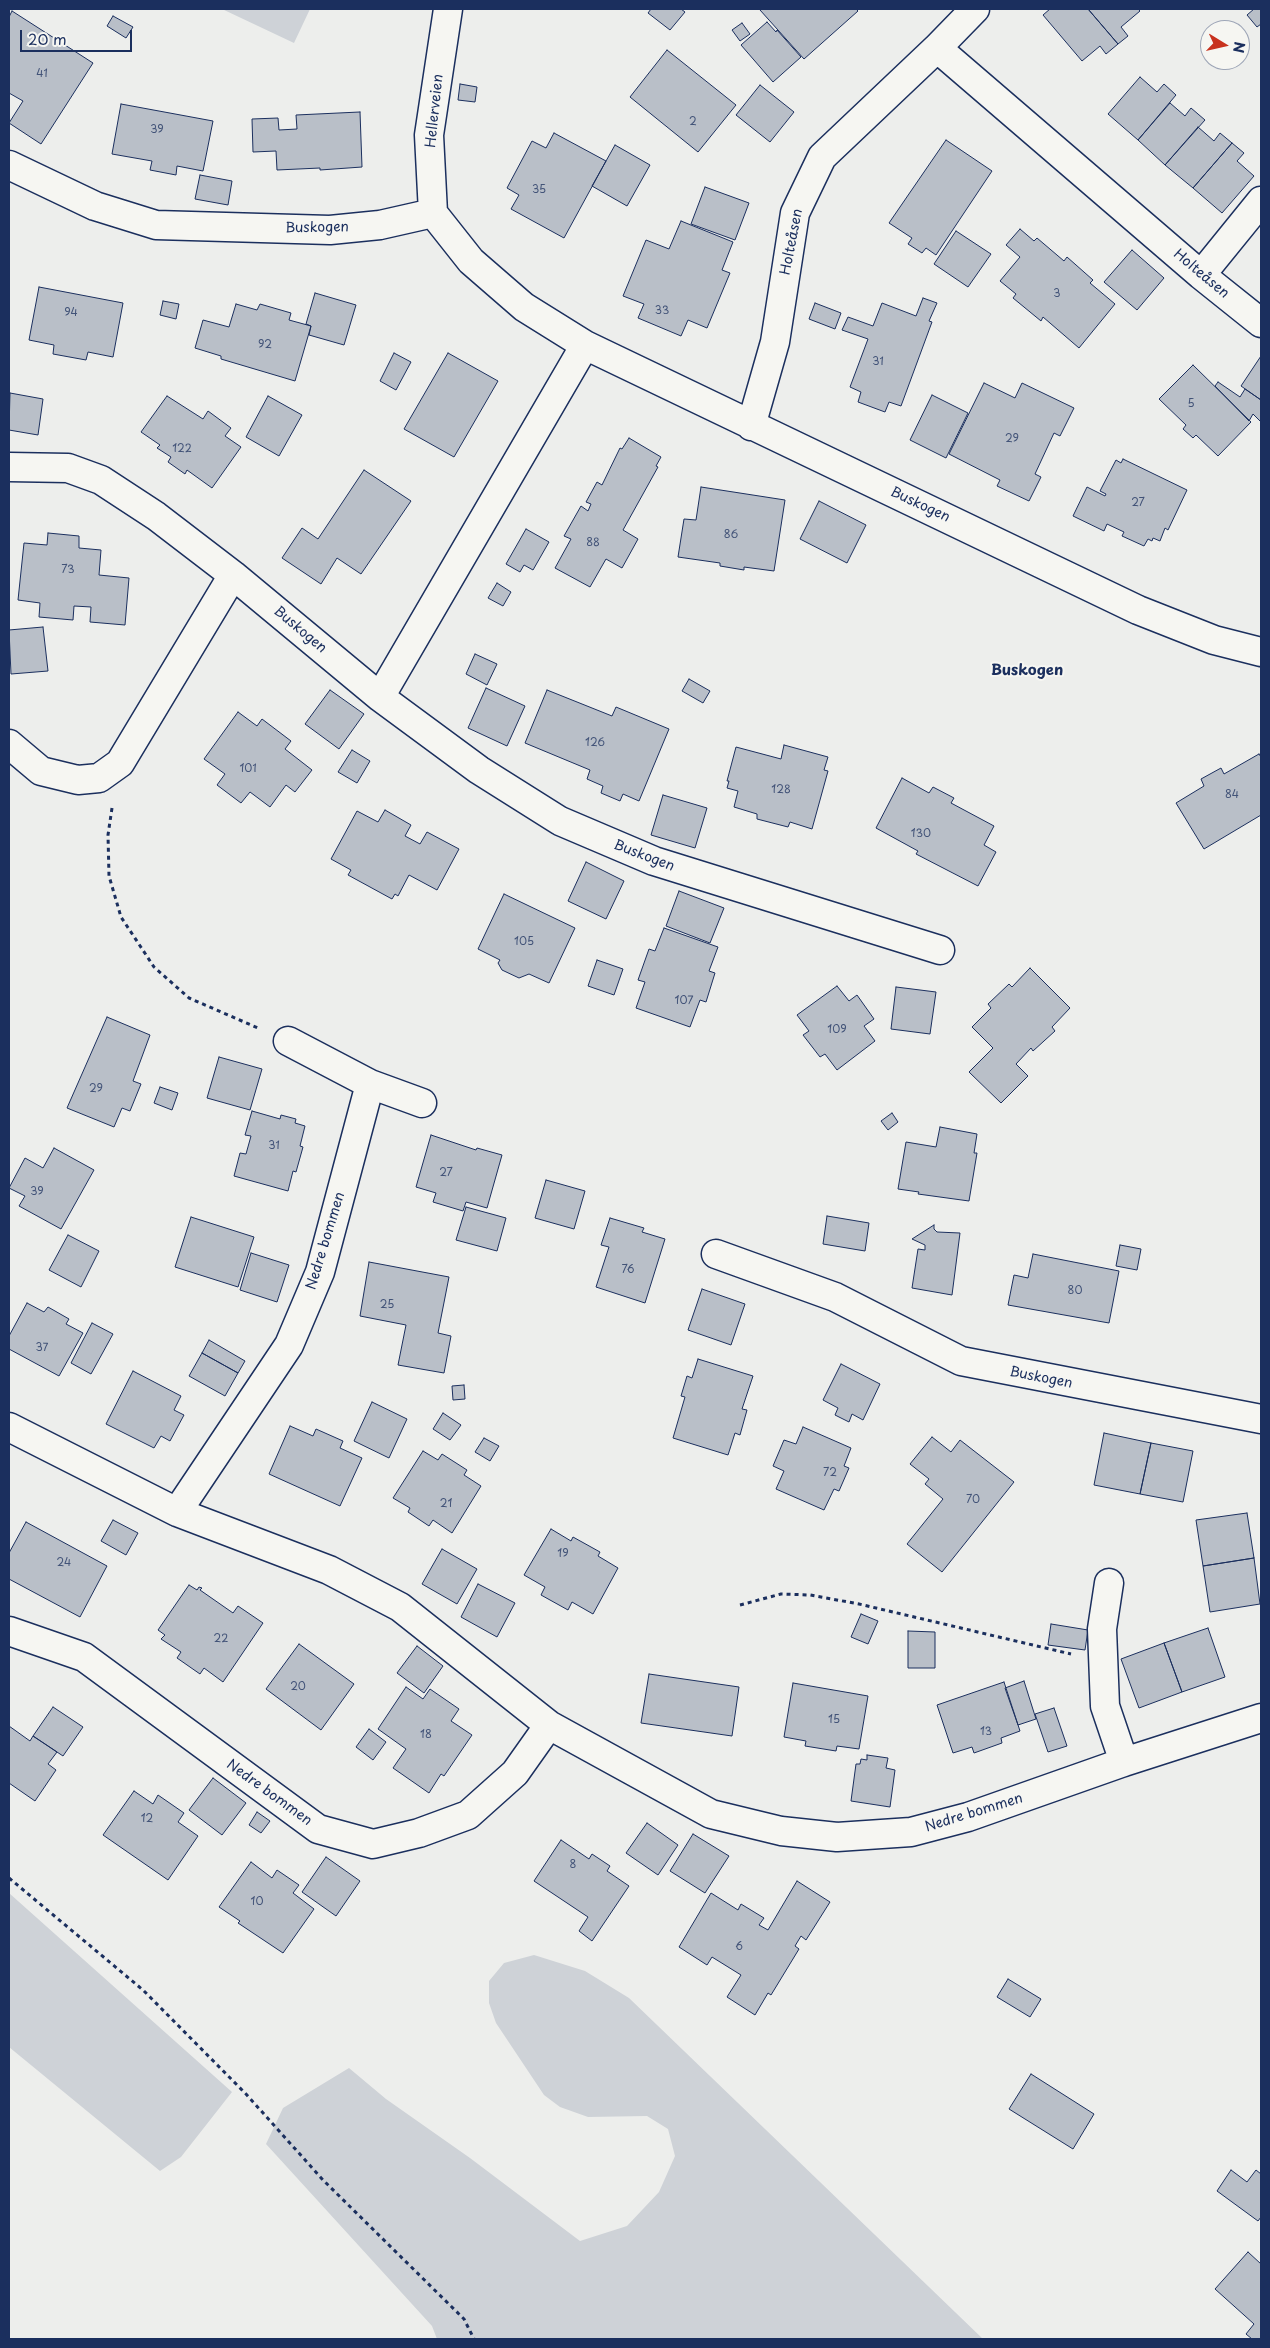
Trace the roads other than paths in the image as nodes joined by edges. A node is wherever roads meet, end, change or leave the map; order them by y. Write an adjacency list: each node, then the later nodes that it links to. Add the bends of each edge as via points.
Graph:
1 (448, 9): 6 (street, Hellerveien, via 429,135)
2 (975, 9): 3 (street, Holteåsen)
3 (937, 48): 7 (street, Holteåsen); 10 (street, Holteåsen, via 822,157 795,213 775,342)
4 (9, 165): 6 (street, Buskogen, via 95,206 156,225 330,230 380,225)
5 (1261, 201): 7 (street)
6 (433, 213): 9 (street, Buskogen, via 471,261 524,307)
7 (1201, 275): 8 (street, Holteåsen)
8 (1261, 323)
9 (585, 345): 10 (street, Buskogen); 14 (street)
10 (751, 426): 13 (street, Buskogen, via 1138,610 1214,640)
11 (9, 467): 12 (street, Buskogen, via 68,468 101,480 156,516)
12 (233, 575): 14 (street, Buskogen); 15 (street, via 120,763 99,778 78,780 41,771)
13 (1261, 652)
14 (380, 697): 16 (street, Buskogen, via 479,770 560,821 654,862)
15 (9, 744)
16 (940, 950)
17 (288, 1041): 18 (street)
18 (370, 1084): 19 (street); 23 (street, Nedre bommen, via 320,1272 289,1345)
19 (422, 1103)
20 (716, 1254): 21 (street, Buskogen, via 835,1297 961,1361)
21 (1261, 1418)
22 (9, 1427): 23 (street, Nedre bommen)
23 (177, 1512): 27 (street, Nedre bommen, via 329,1570 400,1607)
24 (1109, 1583): 28 (street, via 1102,1629 1105,1706)
25 (9, 1631): 27 (street, Nedre bommen, via 84,1657 318,1829 373,1844 419,1833 468,1814 515,1773)
26 (1261, 1718): 28 (street, Nedre bommen)
27 (549, 1725): 28 (street, Nedre bommen, via 711,1814 781,1831 837,1837 911,1832 959,1820)
28 (1124, 1762)

